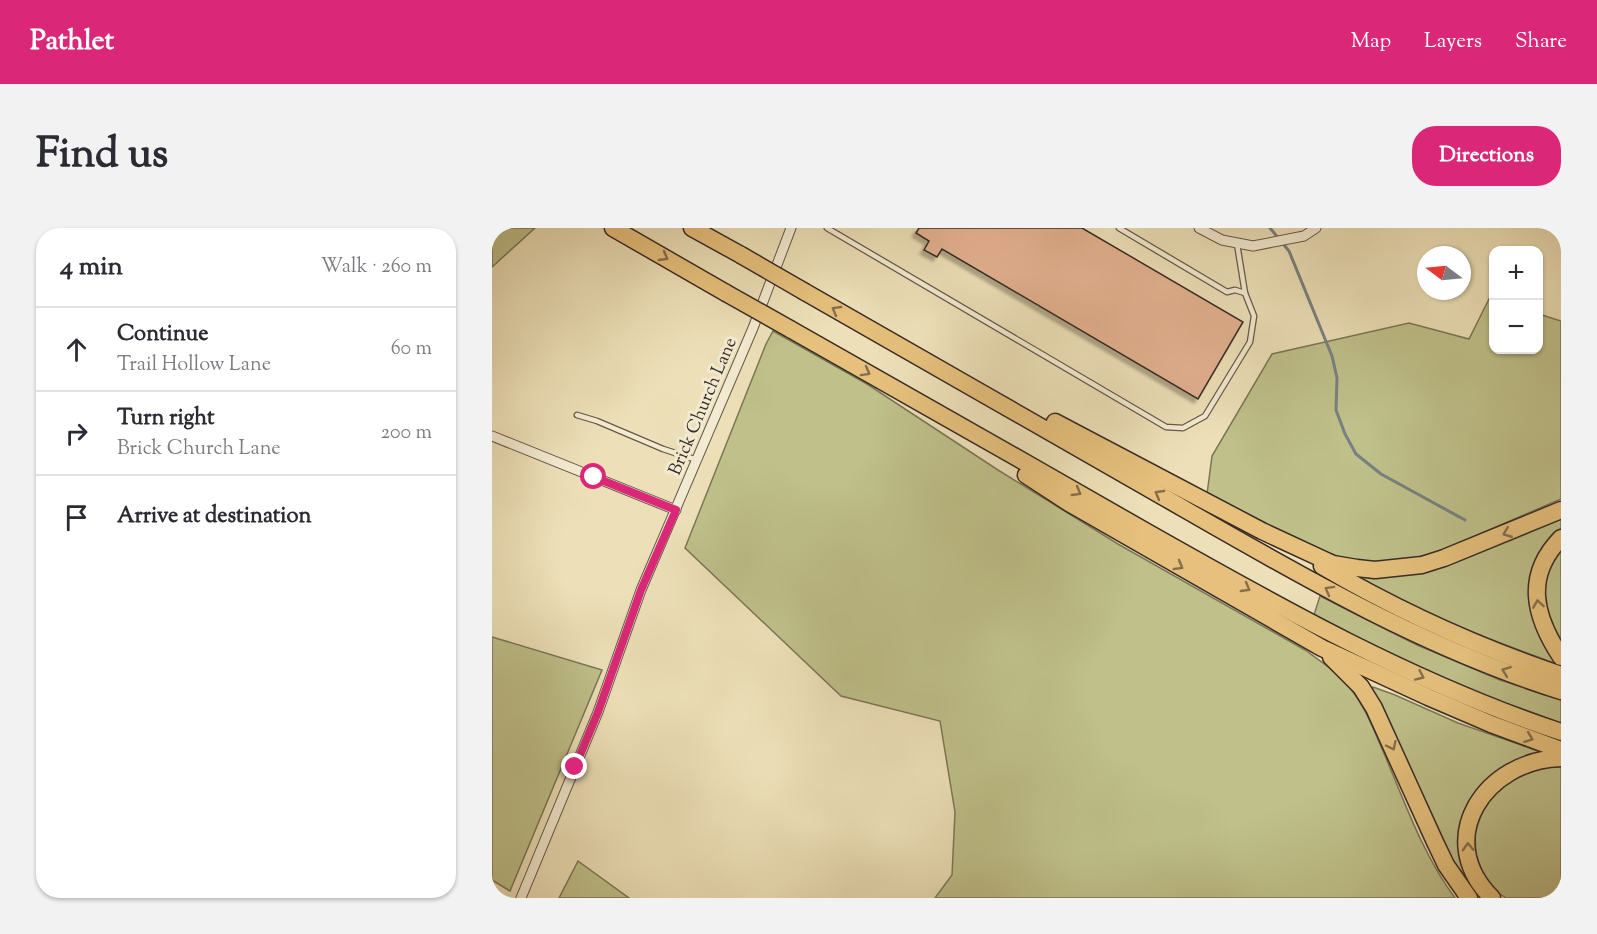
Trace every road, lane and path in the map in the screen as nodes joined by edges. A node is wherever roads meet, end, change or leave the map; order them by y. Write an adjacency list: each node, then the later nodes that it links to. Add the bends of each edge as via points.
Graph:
1 (614, 228): 11 (highway, one-way to 11, bridge)
2 (692, 228): 10 (highway, one-way to 2, bridge)
3 (791, 228): 14 (street, Brick Church Lane)
4 (827, 228): 9 (lane, via 1166,427 1183,428 1205,416 1250,342 1254,316)
5 (1119, 228): 9 (lane, via 1227,292)
6 (1199, 228): 8 (street)
7 (1316, 228): 8 (street, via 1292,239 1253,246)
8 (1237, 244): 9 (lane)
9 (1245, 292)
10 (902, 348): 17 (highway, via 987,387); 22 (highway, one-way to 10, via 1439,645 1359,606)
11 (916, 401): 19 (highway, one-way to 19, via 1069,503); 23 (highway, one-way to 23, via 1280,607 1371,654 1470,698)
12 (577, 415): 14 (lane)
13 (492, 436): 15 (street)
14 (697, 460): 15 (street, Brick Church Lane)
15 (676, 510): 26 (street, Brick Church Lane)
16 (1561, 510): 17 (highway, one-way to 17, via 1444,558 1422,565 1376,570 1333,564)
17 (1262, 531): 21 (highway, via 1367,593)
18 (1561, 538): 20 (highway, one-way to 18, via 1540,618 1536,594 1540,570 1550,549)
19 (1322, 648): 24 (highway, one-way to 24, via 1491,724); 27 (highway, one-way to 27, via 1361,687 1374,708 1446,865)
20 (1561, 657)
21 (1561, 675)
22 (1561, 691)
23 (1561, 732)
24 (1561, 750)
25 (1561, 758): 28 (highway, one-way to 25, via 1477,880 1468,857 1473,810 1491,786 1512,770 1536,761)
26 (521, 898)
27 (1469, 898)
28 (1492, 898)

